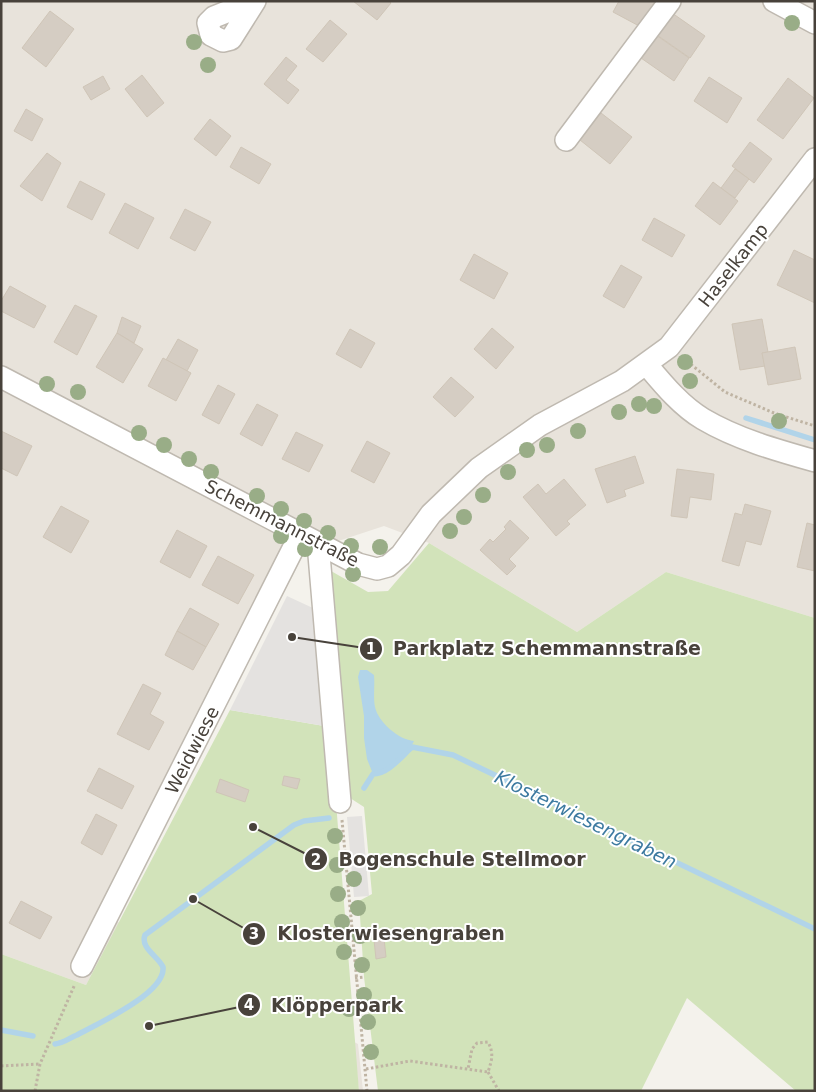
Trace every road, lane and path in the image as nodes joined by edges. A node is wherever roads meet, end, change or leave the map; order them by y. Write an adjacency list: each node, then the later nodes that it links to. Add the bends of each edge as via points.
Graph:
1 (670, 1): 4 (street)
2 (774, 1): 3 (street)
3 (815, 23)
4 (566, 140)
5 (815, 159): 6 (street, Haselkamp)
6 (669, 347): 7 (street, Haselkamp); 9 (path, via 725,392)
7 (647, 366): 10 (street, via 702,418 746,440); 11 (street, Schemmannstraße, via 540,425 478,468 431,514 401,555 388,566 377,569 358,564)
8 (1, 377): 11 (street, Schemmannstraße)
9 (815, 426)
10 (815, 461)
11 (310, 538): 12 (street); 13 (street, Weidwiese)
12 (341, 807): 15 (path)
13 (82, 966): 16 (path)
14 (364, 977): 15 (path)
15 (355, 978): 19 (path)
16 (40, 1064): 17 (path); 21 (path)
17 (1, 1066)
18 (468, 1068): 19 (path, via 410,1061); 20 (path); 20 (path, via 472,1049 482,1041 488,1042 492,1050)
19 (366, 1070): 22 (path)
20 (488, 1072): 23 (path)
21 (35, 1091)
22 (367, 1091)
23 (499, 1091)

